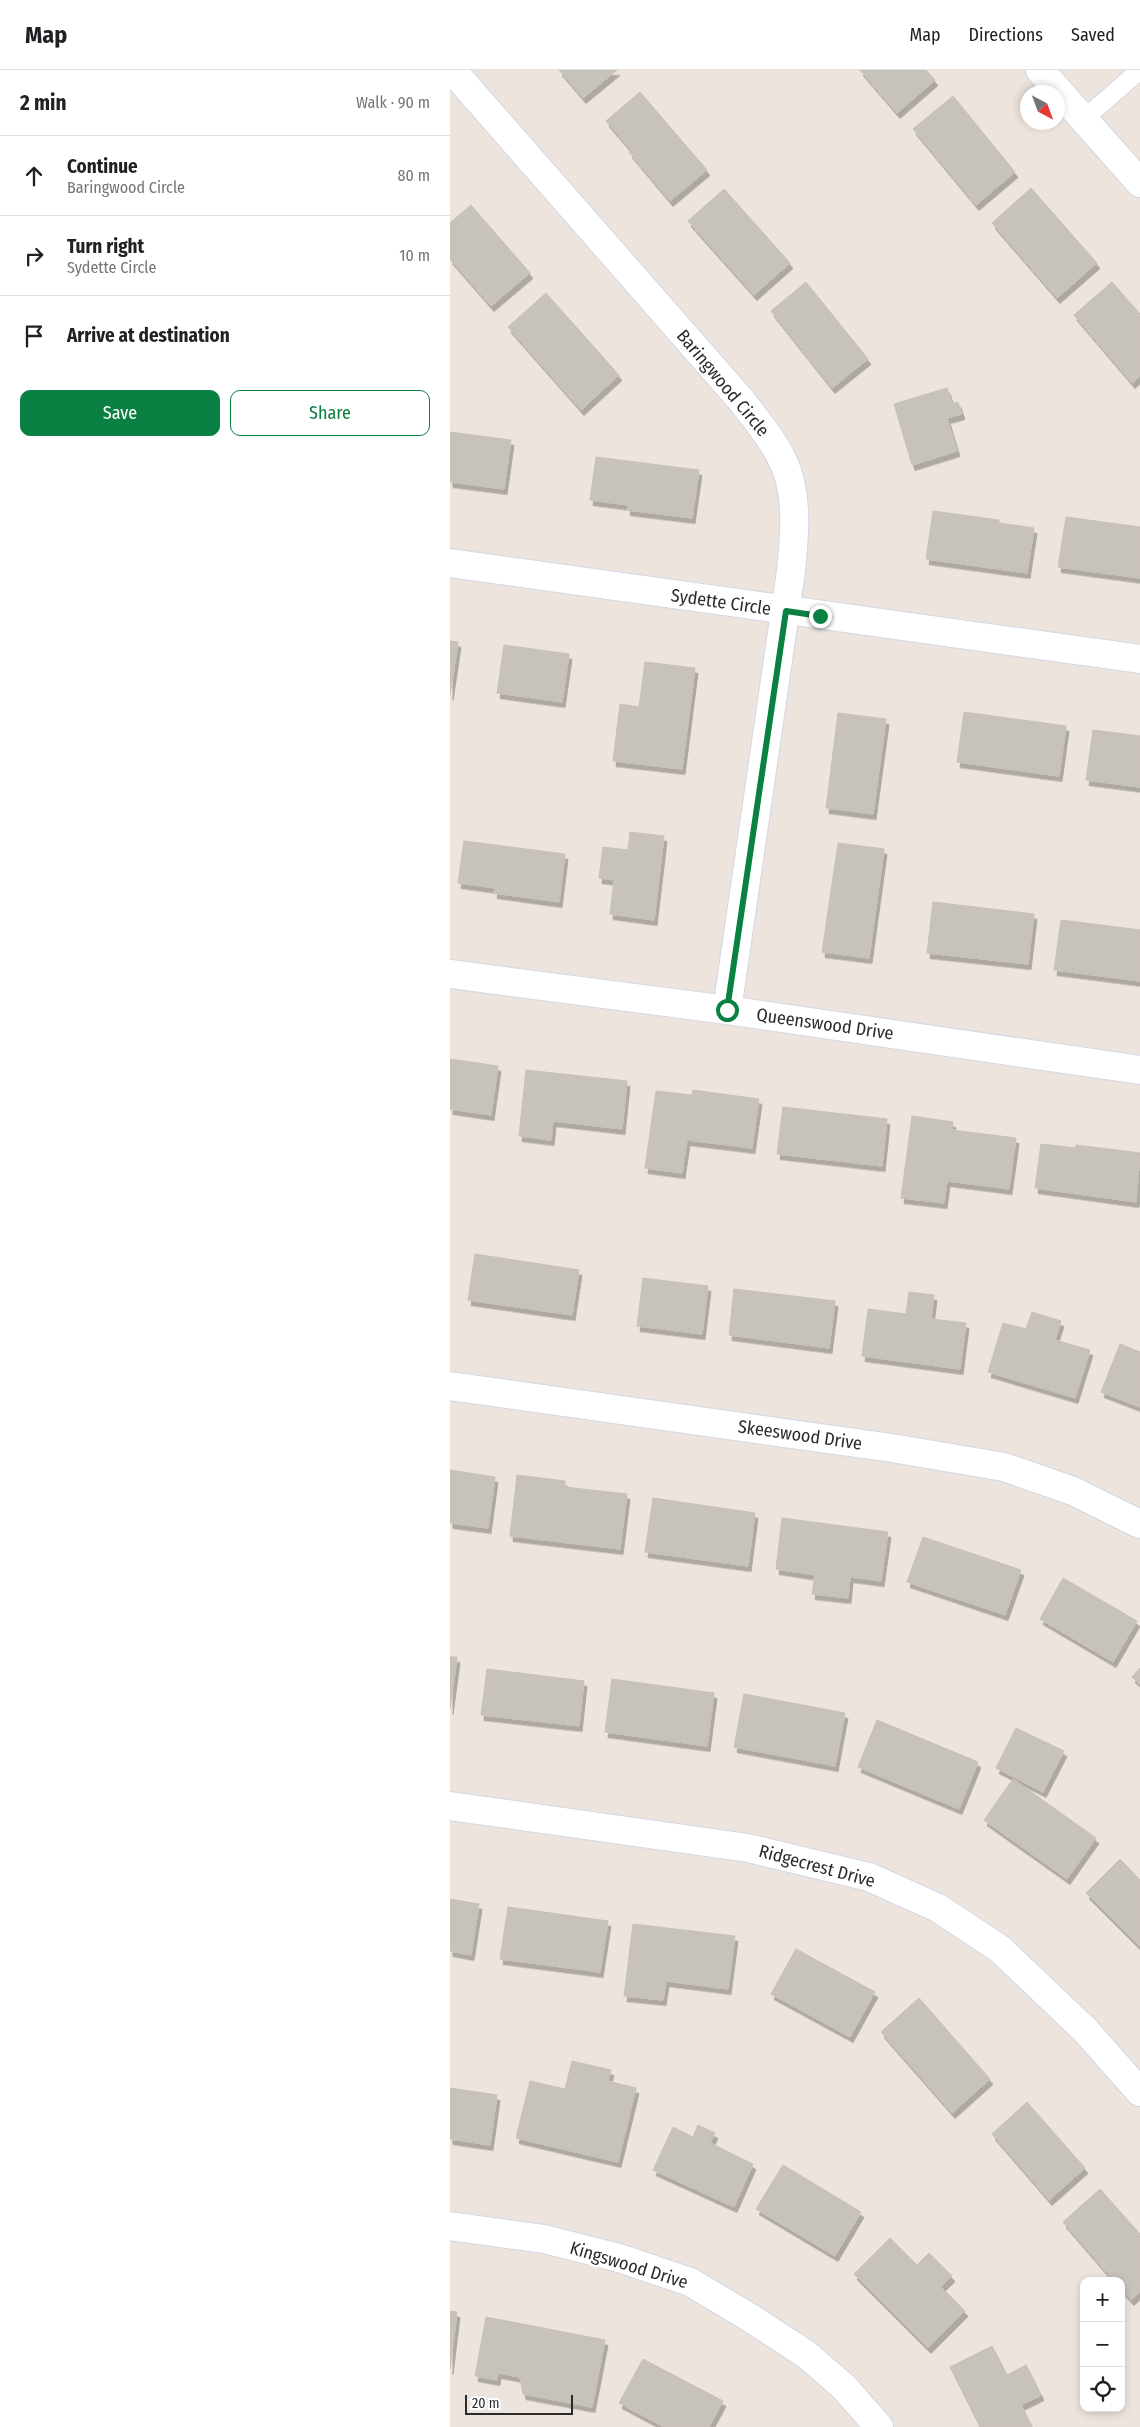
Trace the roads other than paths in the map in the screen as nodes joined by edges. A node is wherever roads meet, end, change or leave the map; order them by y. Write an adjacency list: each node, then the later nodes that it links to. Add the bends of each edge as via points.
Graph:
1 (452, 70): 7 (street, Baringwood Circle, via 741,400 771,439 787,471 794,507 794,548)
2 (1040, 70): 4 (street)
3 (1140, 70): 4 (lane)
4 (1084, 119): 5 (street)
5 (1140, 183)
6 (450, 563): 7 (street, Sydette Circle)
7 (786, 611): 8 (street, Sydette Circle); 10 (street, Baringwood Circle)
8 (1140, 660)
9 (450, 974): 10 (street, Queenswood Drive)
10 (727, 1010): 11 (street, Queenswood Drive)
11 (1140, 1070)
12 (450, 1386): 13 (street, Skeeswood Drive, via 882,1446 1004,1467 1073,1491)
13 (1140, 1524)
14 (450, 1806): 15 (street, Ridgecrest Drive, via 748,1848 869,1877 938,1908 1000,1949 1086,2031)
15 (1140, 2092)
16 (450, 2226): 17 (street, Kingswood Drive, via 544,2239 619,2258 690,2282 807,2355 844,2386)
17 (879, 2427)

